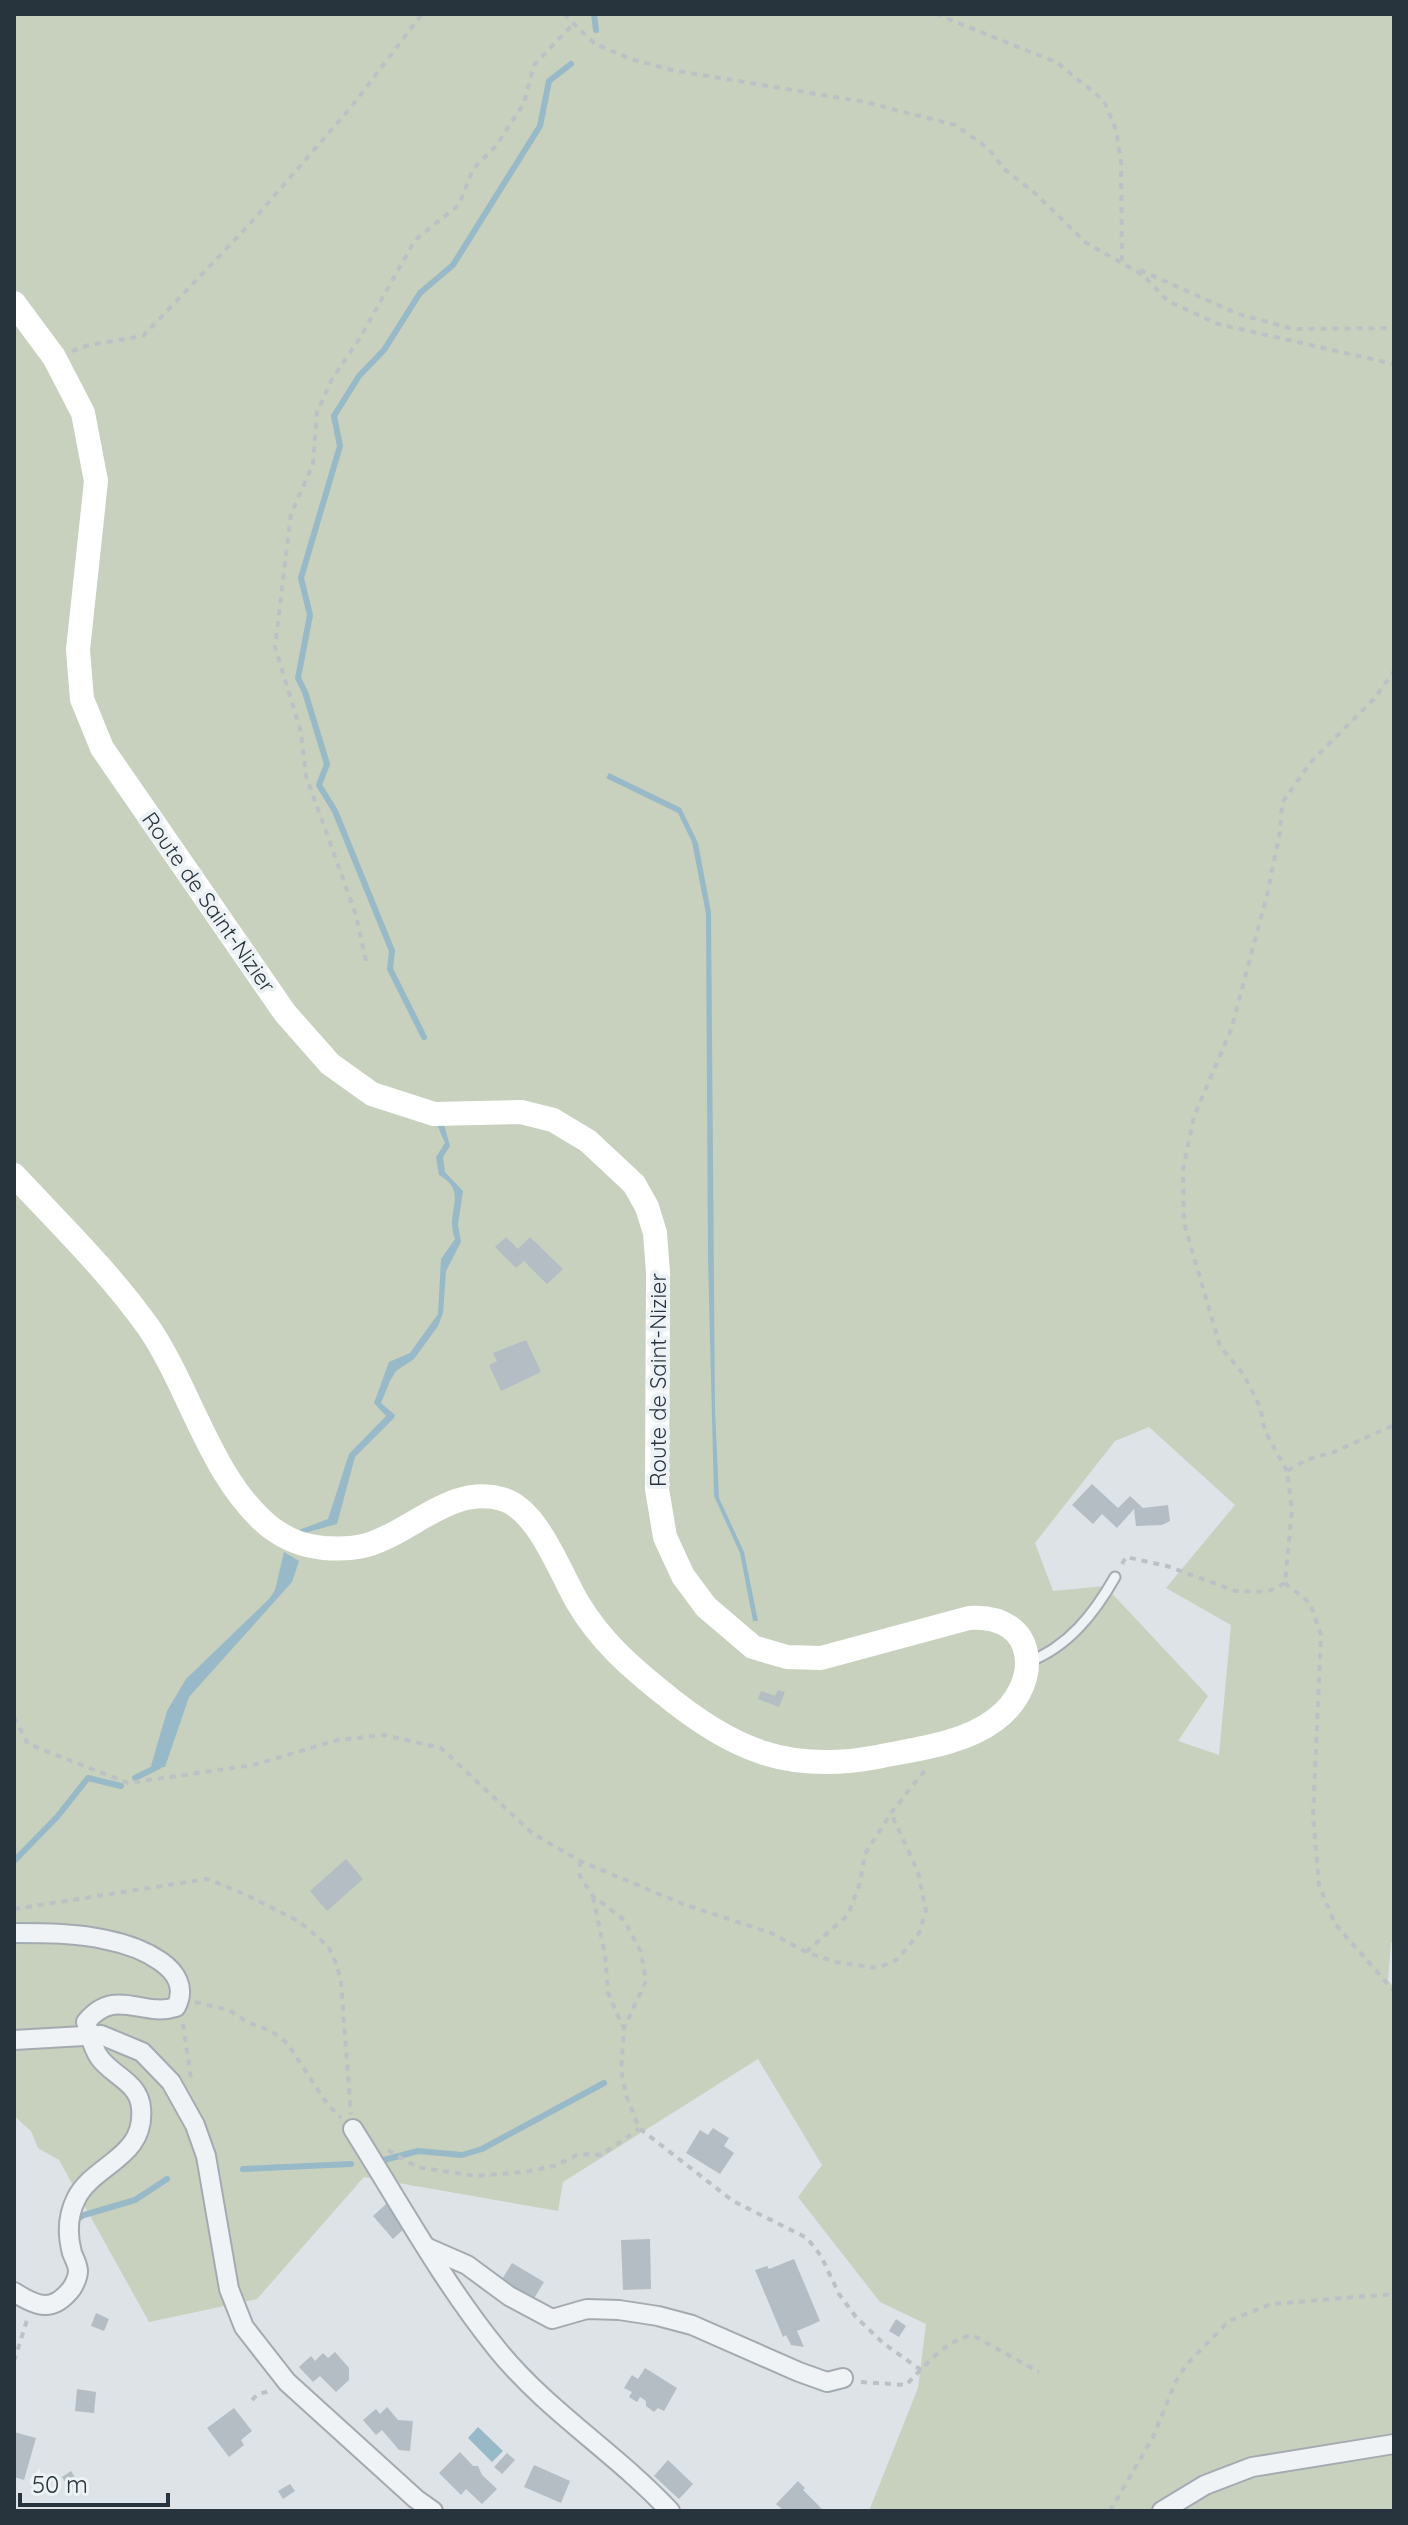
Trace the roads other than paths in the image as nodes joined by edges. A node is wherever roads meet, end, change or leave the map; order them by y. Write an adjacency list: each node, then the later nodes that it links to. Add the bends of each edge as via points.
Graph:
1 (14, 303): 4 (main road, Route de Saint-Nizier, via 54,357 83,413 96,481 78,650 82,699 102,748 285,1013 330,1064 372,1094 434,1114 521,1112 553,1120 588,1141 634,1184 655,1233 657,1489 665,1537 683,1576 706,1607 753,1647 787,1657 821,1658 984,1617 1003,1622 1018,1634)
2 (14, 1175): 4 (main road, via 148,1328 231,1480 248,1505 287,1538 340,1549 367,1545 455,1501 504,1499 530,1518 580,1606 613,1650 692,1717 723,1737 776,1757 836,1763 950,1741 1008,1710 1023,1687)
3 (1115, 1577): 4 (lane, via 1084,1624 1045,1656)
4 (1028, 1662)
5 (14, 1933): 6 (street, via 106,1939 171,1969 179,1982 176,2007 102,2007 86,2022)
6 (91, 2036): 7 (street); 10 (street, via 99,2058 136,2092 140,2125 120,2159 76,2197 68,2224 76,2282 50,2305 33,2304); 13 (street, via 142,2052 185,2103 206,2156 233,2304 257,2346 291,2385)
7 (14, 2040)
8 (353, 2129): 9 (street)
9 (428, 2248): 11 (street, via 467,2265 552,2319 587,2309 658,2316 827,2382); 14 (street, via 497,2349 547,2403 644,2482)
10 (14, 2292)
11 (843, 2378)
12 (1394, 2444): 15 (street, via 1252,2467 1205,2485)
13 (433, 2511)
14 (670, 2511)
15 (1162, 2511)

